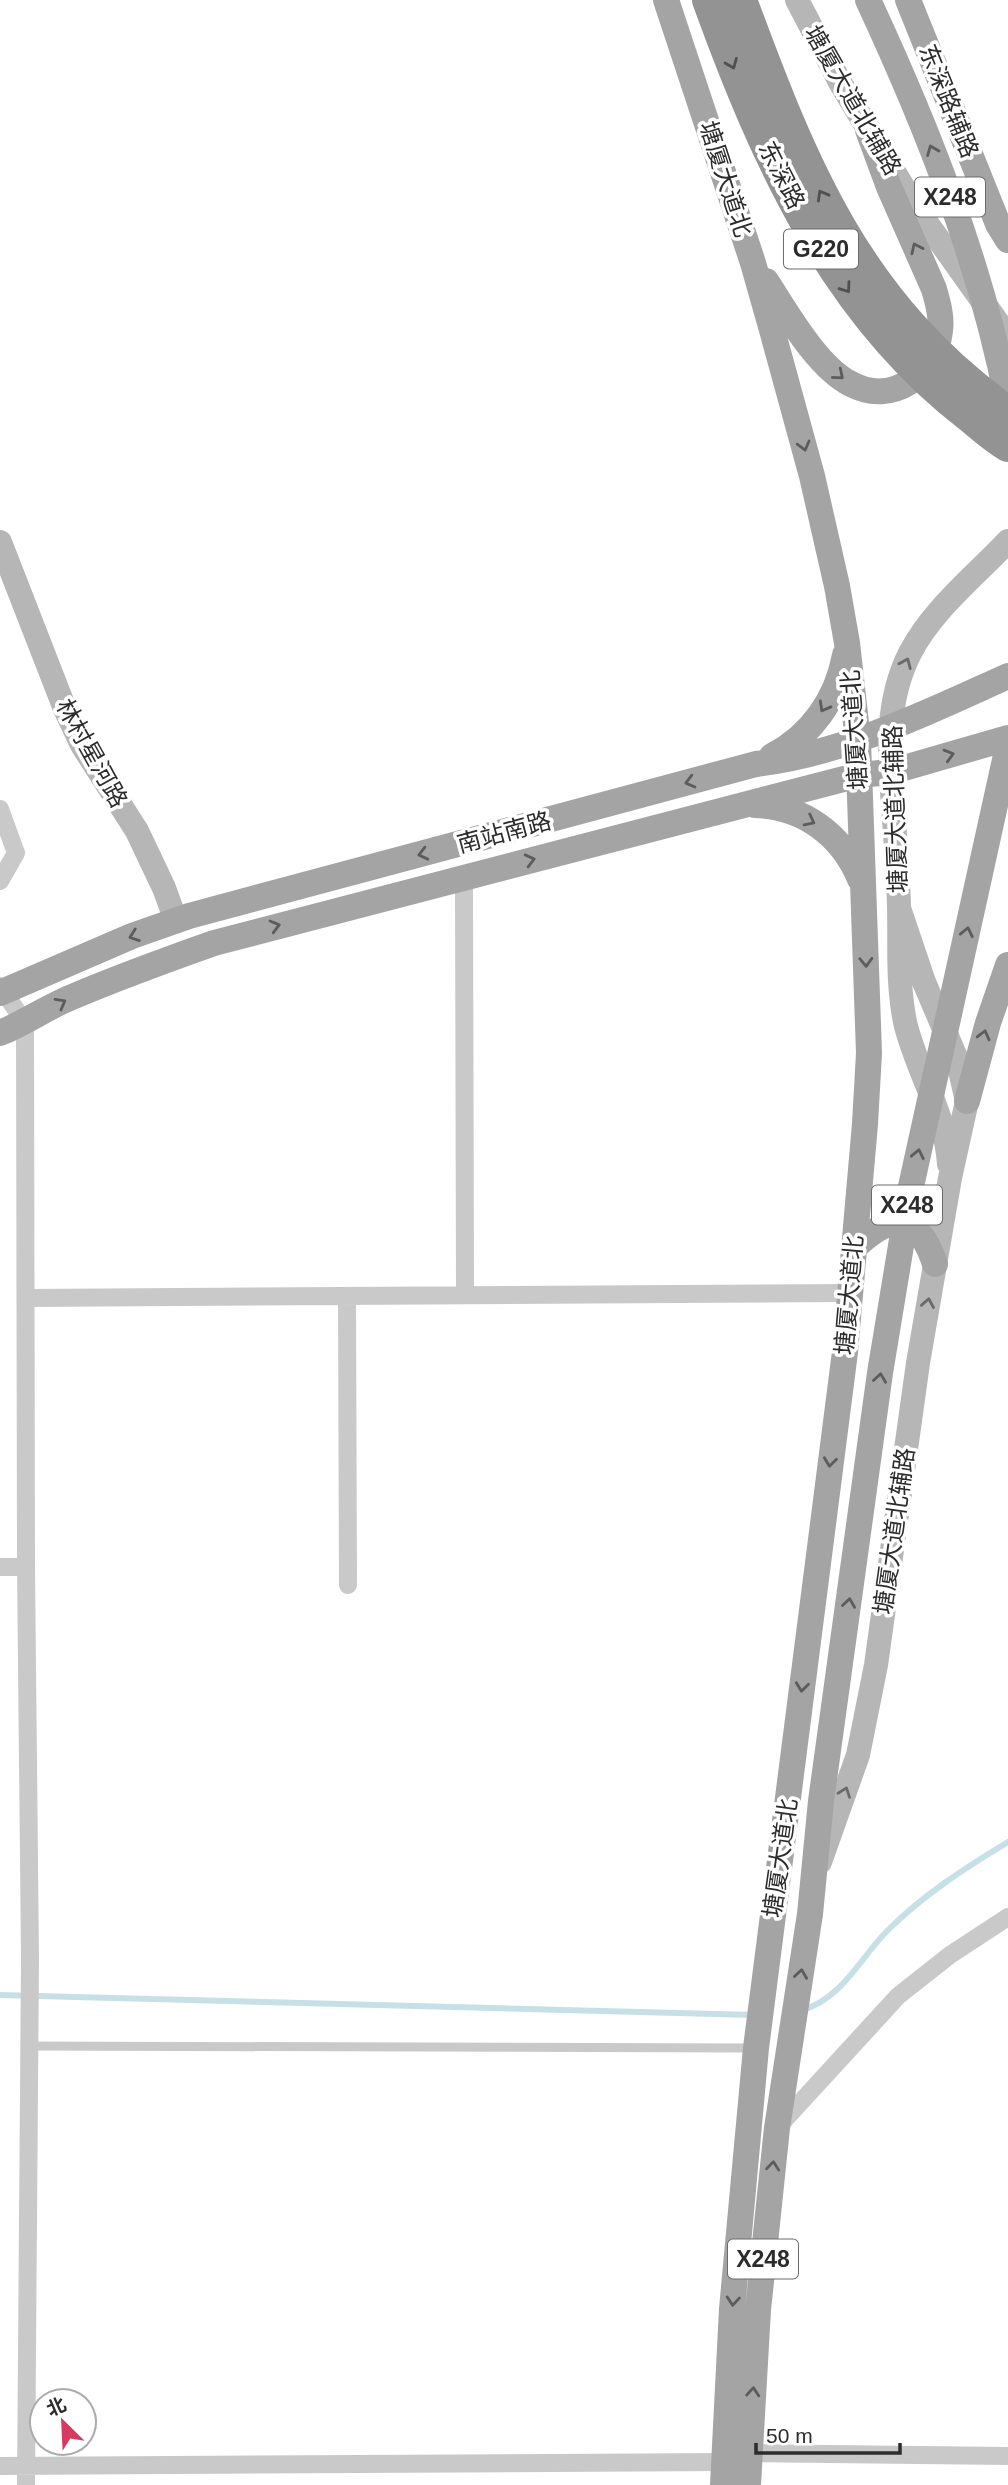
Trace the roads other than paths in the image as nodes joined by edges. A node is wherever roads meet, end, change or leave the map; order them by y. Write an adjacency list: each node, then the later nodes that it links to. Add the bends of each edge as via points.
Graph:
1 (666, 0): 10 (main road, 塘厦大道北 / X248)
2 (708, 0): 14 (highway, 东深路 / G220, one-way to 14, via 771,156 847,289 868,319 926,381)
3 (741, 0): 13 (highway, 东深路 / G220, one-way to 3, via 946,362 862,264 798,148)
4 (797, 0): 7 (main road, 塘厦大道北辅路)
5 (868, 0): 12 (main road, X248, one-way to 5, via 993,330 957,216)
6 (908, 0): 8 (main road, 东深路辅路)
7 (868, 130): 10 (main road, one-way to 7, via 821,359 850,384 867,391 896,390 922,372 938,344 939,305); 11 (main road, 塘厦大道北辅路, via 914,205)
8 (1003, 232): 9 (main road, 东深路辅路)
9 (1008, 251)
10 (753, 263): 17 (main road, 塘厦大道北 / X248, one-way to 17, via 812,476)
11 (1008, 337)
12 (1008, 403)
13 (1008, 412)
14 (1008, 446)
15 (1008, 541): 19 (main road, 塘厦大道北辅路, one-way to 15, via 895,694 911,651 945,606)
16 (0, 542): 32 (main road, 林村星河路, via 68,716 137,831)
17 (847, 643): 21 (main road, 塘厦大道北 / X248); 23 (main road, one-way to 23, via 838,680 815,723 798,740)
18 (1008, 676): 19 (main road, 南站南路)
19 (890, 729): 21 (main road, 南站南路); 24 (main road, 塘厦大道北辅路)
20 (1008, 737): 24 (main road, 南站南路, one-way to 20)
21 (858, 741): 23 (main road, 南站南路); 25 (main road, 塘厦大道北 / X248)
22 (1008, 746): 48 (main road, 塘厦大道北 / X248, one-way to 22, via 880,1373 910,1191)
23 (756, 764): 32 (main road, 南站南路, one-way to 32)
24 (890, 772): 25 (main road, 南站南路); 31 (main road, 塘厦大道北辅路)
25 (859, 775): 26 (main road, 南站南路); 30 (main road, 塘厦大道北 / X248)
26 (745, 804): 28 (main road, 南站南路, one-way to 26); 30 (main road, one-way to 30, via 780,808 828,831 853,864)
27 (0, 809): 29 (street, via 16,853)
28 (464, 877): 35 (main road, 南站南路, one-way to 28, via 69,998 214,943); 42 (street)
29 (0, 881)
30 (864, 894): 39 (main road, 塘厦大道北 / X248, one-way to 39, via 869,1053)
31 (899, 908): 37 (main road, 塘厦大道北辅路, via 958,1062); 38 (main road, 塘厦大道北辅路, via 901,999 913,1049 945,1139)
32 (176, 921): 34 (main road, 南站南路, one-way to 34)
33 (1008, 965): 37 (main road, one-way to 33)
34 (1, 990): 35 (street)
35 (25, 1023): 36 (main road, 南站南路); 44 (street)
36 (0, 1033)
37 (967, 1101): 38 (main road, 塘厦大道北辅路)
38 (950, 1178): 40 (main road, 塘厦大道北辅路)
39 (854, 1248): 40 (main road, via 886,1224 904,1223 925,1238); 41 (main road, 塘厦大道北 / X248)
40 (935, 1264): 48 (main road, 塘厦大道北辅路, one-way to 40, via 866,1720)
41 (849, 1293): 42 (street); 50 (main road, 塘厦大道北 / X248, one-way to 50)
42 (465, 1295): 43 (street)
43 (347, 1296): 44 (street); 47 (street)
44 (26, 1298): 46 (street)
45 (0, 1567): 46 (street)
46 (26, 1567): 51 (street)
47 (348, 1585)
48 (814, 1879): 52 (main road, 塘厦大道北 / X248, one-way to 48)
49 (1008, 1917): 52 (street, via 898,1996)
50 (756, 2043): 51 (lane); 57 (main road, 塘厦大道北 / X248, one-way to 57, via 732,2309)
51 (29, 2046): 56 (street)
52 (777, 2128): 53 (main road, 塘厦大道北 / X248, one-way to 52)
53 (748, 2453): 54 (street); 59 (main road, 塘厦大道北 / X248)
54 (1008, 2456)
55 (0, 2466): 56 (street)
56 (26, 2466): 57 (street); 58 (street)
57 (724, 2473)
58 (26, 2485)
59 (748, 2485)

